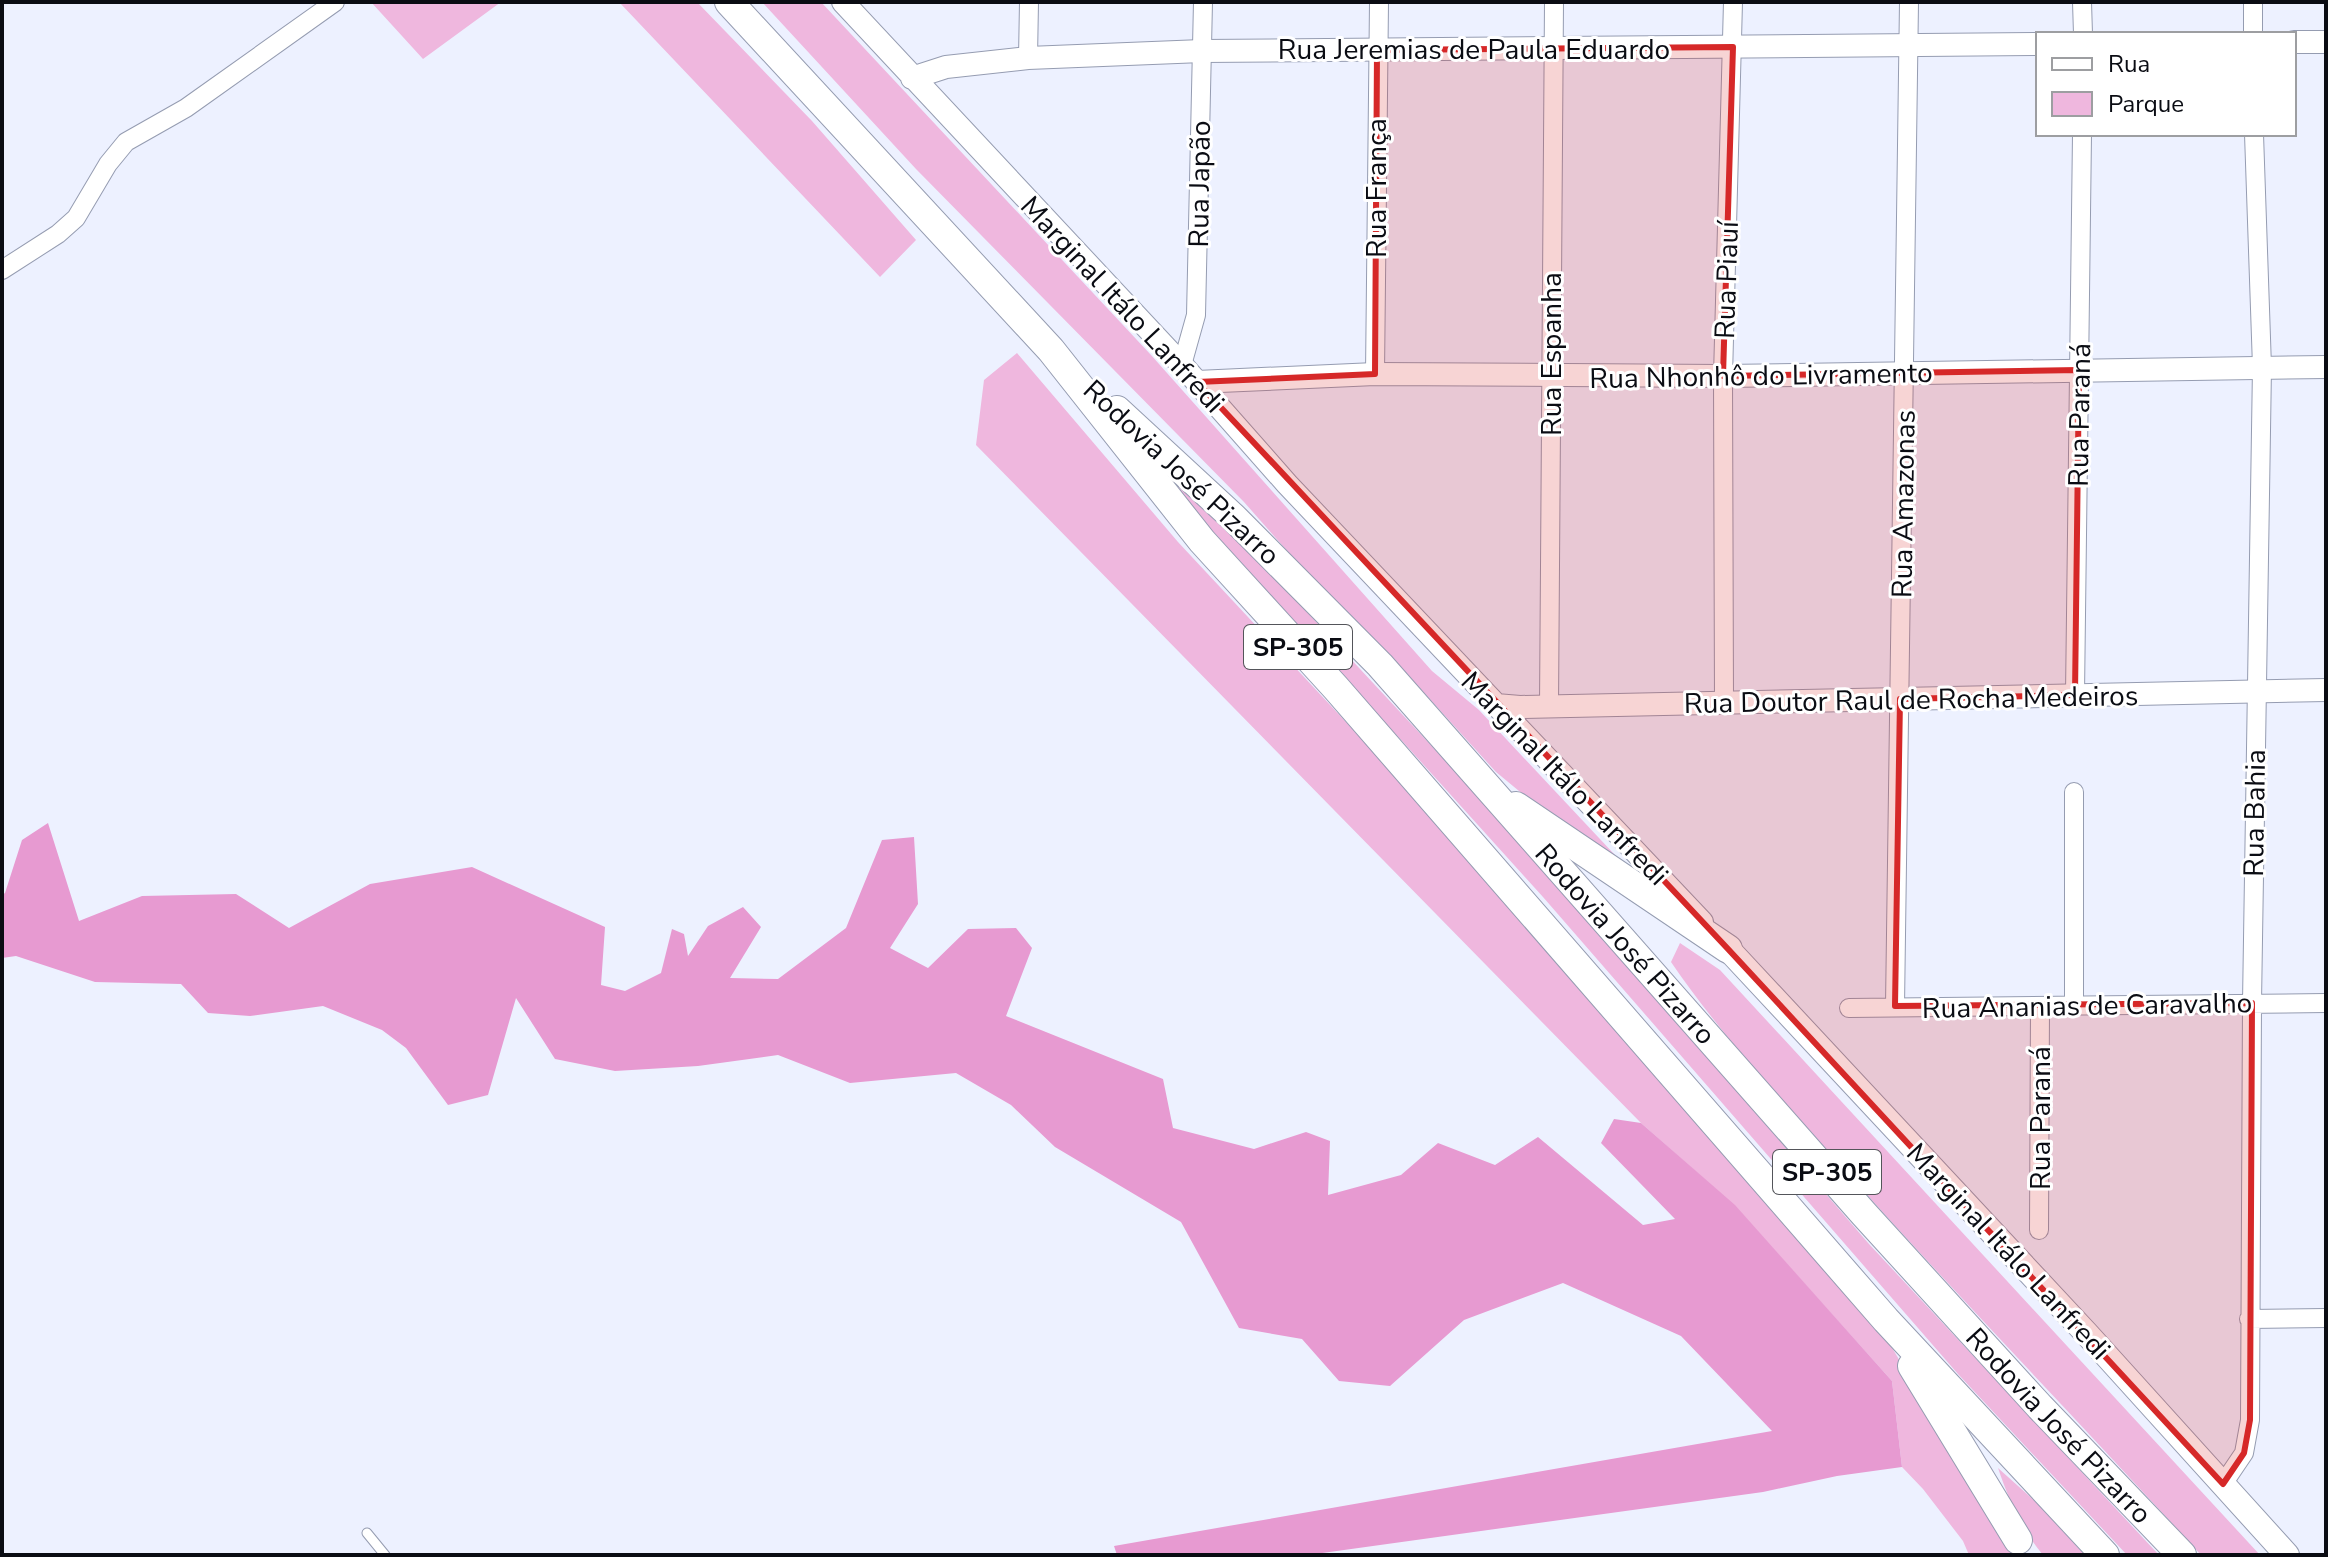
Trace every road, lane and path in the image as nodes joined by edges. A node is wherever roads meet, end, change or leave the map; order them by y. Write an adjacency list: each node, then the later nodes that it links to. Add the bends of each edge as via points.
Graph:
1 (335, 2): 26 (street, via 186,108 126,142 76,218)
2 (729, 2): 27 (main road, Rodovia José Pizarro / SP-305)
3 (843, 2): 23 (street, Marginal Itálo Lanfredi)
4 (1029, 2): 22 (street)
5 (1203, 2): 21 (street, Rua Japão)
6 (1379, 2): 20 (street, Rua França)
7 (1554, 2): 19 (street, Rua Espanha)
8 (1733, 2): 18 (street, Rua Piauí)
9 (1909, 2): 17 (street, Rua Amazonas)
10 (2082, 2): 12 (street)
11 (2253, 2): 13 (street)
12 (2083, 32)
13 (2253, 32)
14 (2296, 42): 15 (street)
15 (2326, 42)
16 (2036, 44): 17 (street, Rua Jeremias de Paula Eduardo)
17 (1909, 45): 18 (street, Rua Jeremias de Paula Eduardo); 33 (street, Rua Amazonas)
18 (1733, 47): 19 (street, Rua Jeremias de Paula Eduardo); 35 (street, Rua Piauí)
19 (1552, 48): 20 (street, Rua Jeremias de Paula Eduardo); 34 (street, Rua Espanha)
20 (1377, 50): 21 (street, Rua Jeremias de Paula Eduardo); 32 (street, Rua França)
21 (1202, 51): 22 (street, Rua Jeremias de Paula Eduardo); 28 (street, Rua Japão, via 1196,315)
22 (1028, 58): 23 (street, Rua Jeremias de Paula Eduardo, via 946,67)
23 (912, 78): 28 (street, Marginal Itálo Lanfredi)
24 (2082, 136): 31 (street, Rua Paraná)
25 (2254, 136): 29 (street, Rua Bahia)
26 (2, 270)
27 (1051, 350): 44 (main road, Rodovia José Pizarro / SP-305, via 1234,518 1380,665); 56 (main road, Rodovia José Pizarro / SP-305, via 1202,541)
28 (1182, 365): 36 (street, Marginal Itálo Lanfredi)
29 (2262, 367): 30 (street, Rua Nhonhô do Livramento); 31 (street, Rua Nhonhô do Livramento); 38 (street, Rua Bahia)
30 (2326, 367)
31 (2079, 370): 33 (street, Rua Nhonhô do Livramento); 39 (street, Rua Paraná)
32 (1375, 374): 34 (street, Rua Nhonhô do Livramento); 36 (street, Rua Nhonhô do Livramento)
33 (1904, 374): 35 (street, Rua Nhonhô do Livramento); 40 (street, Rua Amazonas)
34 (1551, 376): 35 (street, Rua Nhonhô do Livramento); 43 (street, Rua Espanha)
35 (1723, 376): 41 (street, Rua Piauí)
36 (1197, 382): 42 (street, Marginal Itálo Lanfredi / SP-305)
37 (2326, 690): 38 (street, Rua Doutor Raul de Rocha Medeiros)
38 (2256, 692): 39 (street, Rua Doutor Raul de Rocha Medeiros); 47 (street, Rua Bahia)
39 (2075, 695): 40 (street, Rua Doutor Raul de Rocha Medeiros)
40 (1900, 699): 41 (street, Rua Doutor Raul de Rocha Medeiros); 50 (street, Rua Amazonas)
41 (1724, 703): 43 (street, Rua Doutor Raul de Rocha Medeiros)
42 (1496, 705): 43 (street, Rua Doutor Raul de Rocha Medeiros); 46 (street, Marginal Itálo Lanfredi / SP-305)
43 (1549, 707)
44 (1481, 782): 46 (main road); 62 (main road, Rodovia José Pizarro / SP-305, via 1864,1214)
45 (2074, 792): 49 (street)
46 (1728, 949): 57 (main road, Marginal Itálo Lanfredi / SP-305)
47 (2252, 1003): 48 (street, Rua Ananias de Caravalho); 49 (street, Rua Ananias de Caravalho); 55 (street, Rua Bahia)
48 (2326, 1003)
49 (2074, 1005): 51 (street, Rua Ananias de Caravalho)
50 (1895, 1006): 51 (street, Rua Ananias de Caravalho); 52 (street, Rua Ananias de Caravalho)
51 (2040, 1006): 53 (street, Rua Paraná)
52 (1849, 1008)
53 (2039, 1230)
54 (2326, 1318): 55 (street)
55 (2249, 1319): 57 (street, Rua Bahia, via 2250,1420 2244,1453)
56 (1886, 1320): 59 (main road); 61 (main road, Rodovia José Pizarro)
57 (2223, 1484): 63 (main road, Marginal Itálo Lanfredi)
58 (367, 1533): 60 (lane)
59 (2023, 1548)
60 (385, 1555)
61 (2105, 1555)
62 (2182, 1555)
63 (2287, 1555)

